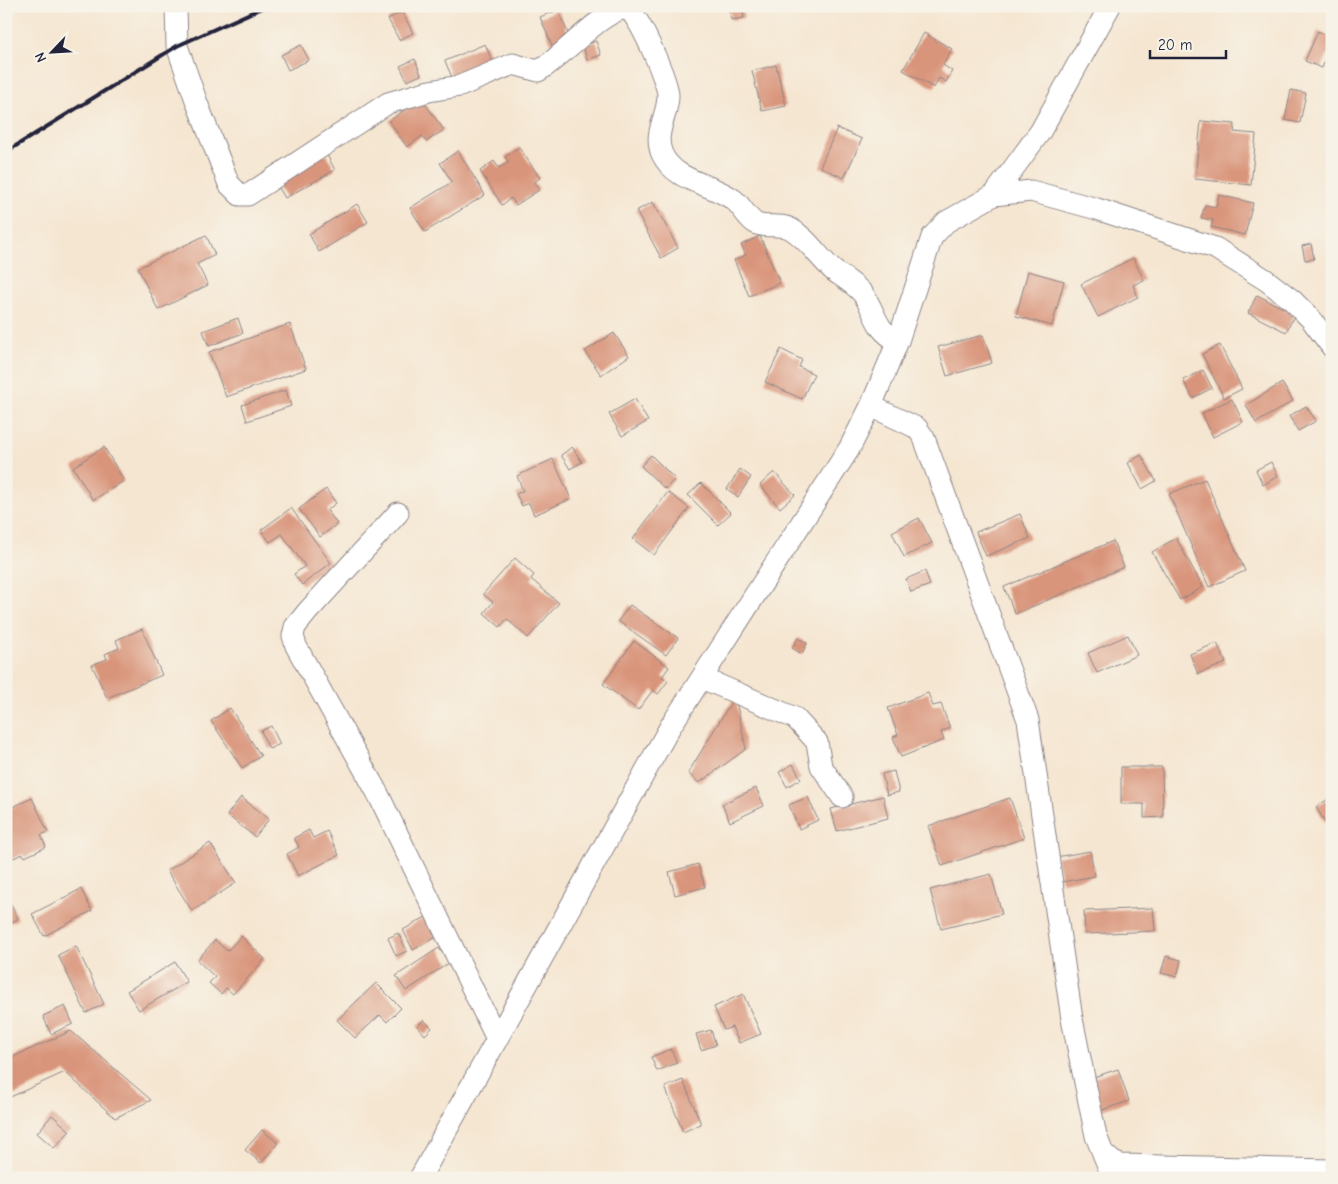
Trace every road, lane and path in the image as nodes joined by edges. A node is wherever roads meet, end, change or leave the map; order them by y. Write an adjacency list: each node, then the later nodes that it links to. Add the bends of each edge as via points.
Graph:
1 (176, 6): 4 (street, via 177,46 228,184 240,195 248,195 388,103 460,86 513,64 538,71 593,26 617,12 630,10 667,84 668,96 658,141 668,166 732,199 744,208 752,221 790,228 833,270 852,283 863,295 887,336)
2 (1110, 6): 3 (street, via 1040,132)
3 (994, 195): 4 (street, via 946,222 932,237); 5 (street, via 1031,191 1215,248 1292,300)
4 (898, 341): 6 (street)
5 (1332, 347)
6 (871, 406): 8 (street, via 850,449); 11 (street, via 917,428 924,438 1028,720 1072,1019 1096,1136)
7 (398, 513): 10 (street, via 308,611 295,627 293,636 309,674 378,794)
8 (702, 678): 9 (street, via 795,718 817,742 821,766); 10 (street, via 670,727)
9 (842, 797)
10 (496, 1039): 13 (street)
11 (1103, 1152): 12 (street, via 1121,1165); 14 (street)
12 (1332, 1170)
13 (420, 1178)
14 (1112, 1178)

